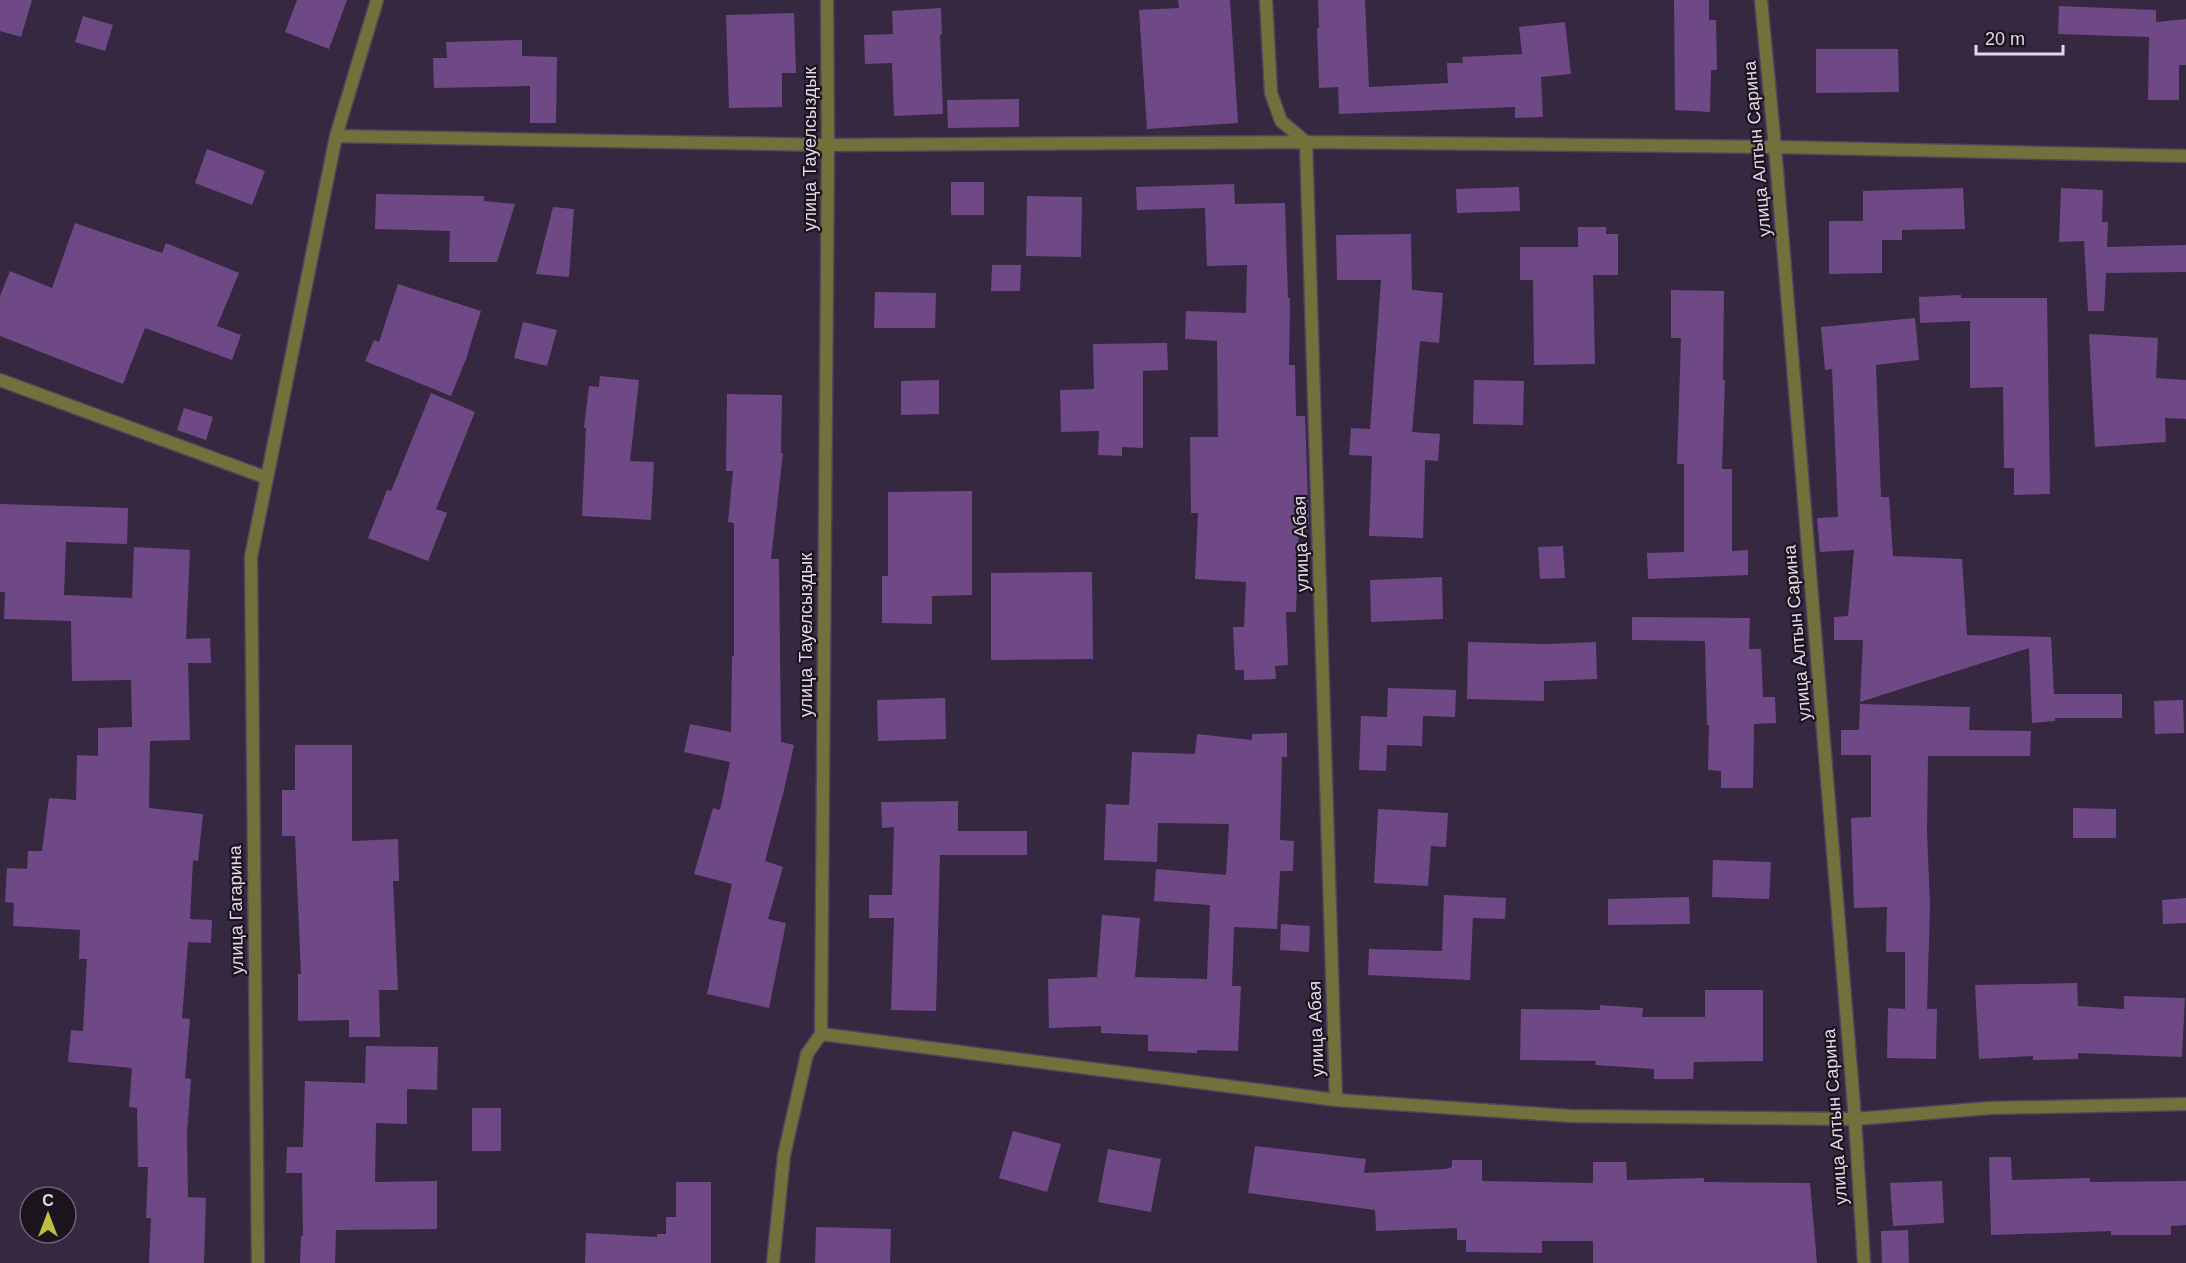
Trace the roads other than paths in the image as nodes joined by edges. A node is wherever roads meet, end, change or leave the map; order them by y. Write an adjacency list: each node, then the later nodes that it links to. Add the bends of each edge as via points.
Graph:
1 (377, 0): 5 (street)
2 (827, 0): 7 (street, улица Тауелсыздык)
3 (1266, 0): 6 (street, via 1271,93 1281,121)
4 (1761, 0): 8 (street, улица Алтын Сарина)
5 (336, 136): 7 (street); 11 (street, улица Гагарина)
6 (1306, 142): 7 (street); 8 (street); 13 (street, улица Абая)
7 (828, 145): 12 (street, улица Тауелсыздык)
8 (1775, 147): 9 (street); 15 (street, улица Алтын Сарина)
9 (2186, 156)
10 (0, 380): 11 (street)
11 (267, 478): 16 (street, улица Гагарина, via 251,557)
12 (821, 1034): 13 (street); 17 (street, via 807,1054 784,1155)
13 (1336, 1100): 15 (street, via 1569,1116)
14 (2186, 1104): 15 (street, via 1990,1108)
15 (1855, 1119): 18 (street, улица Алтын Сарина)
16 (258, 1263)
17 (774, 1263)
18 (1864, 1263)

